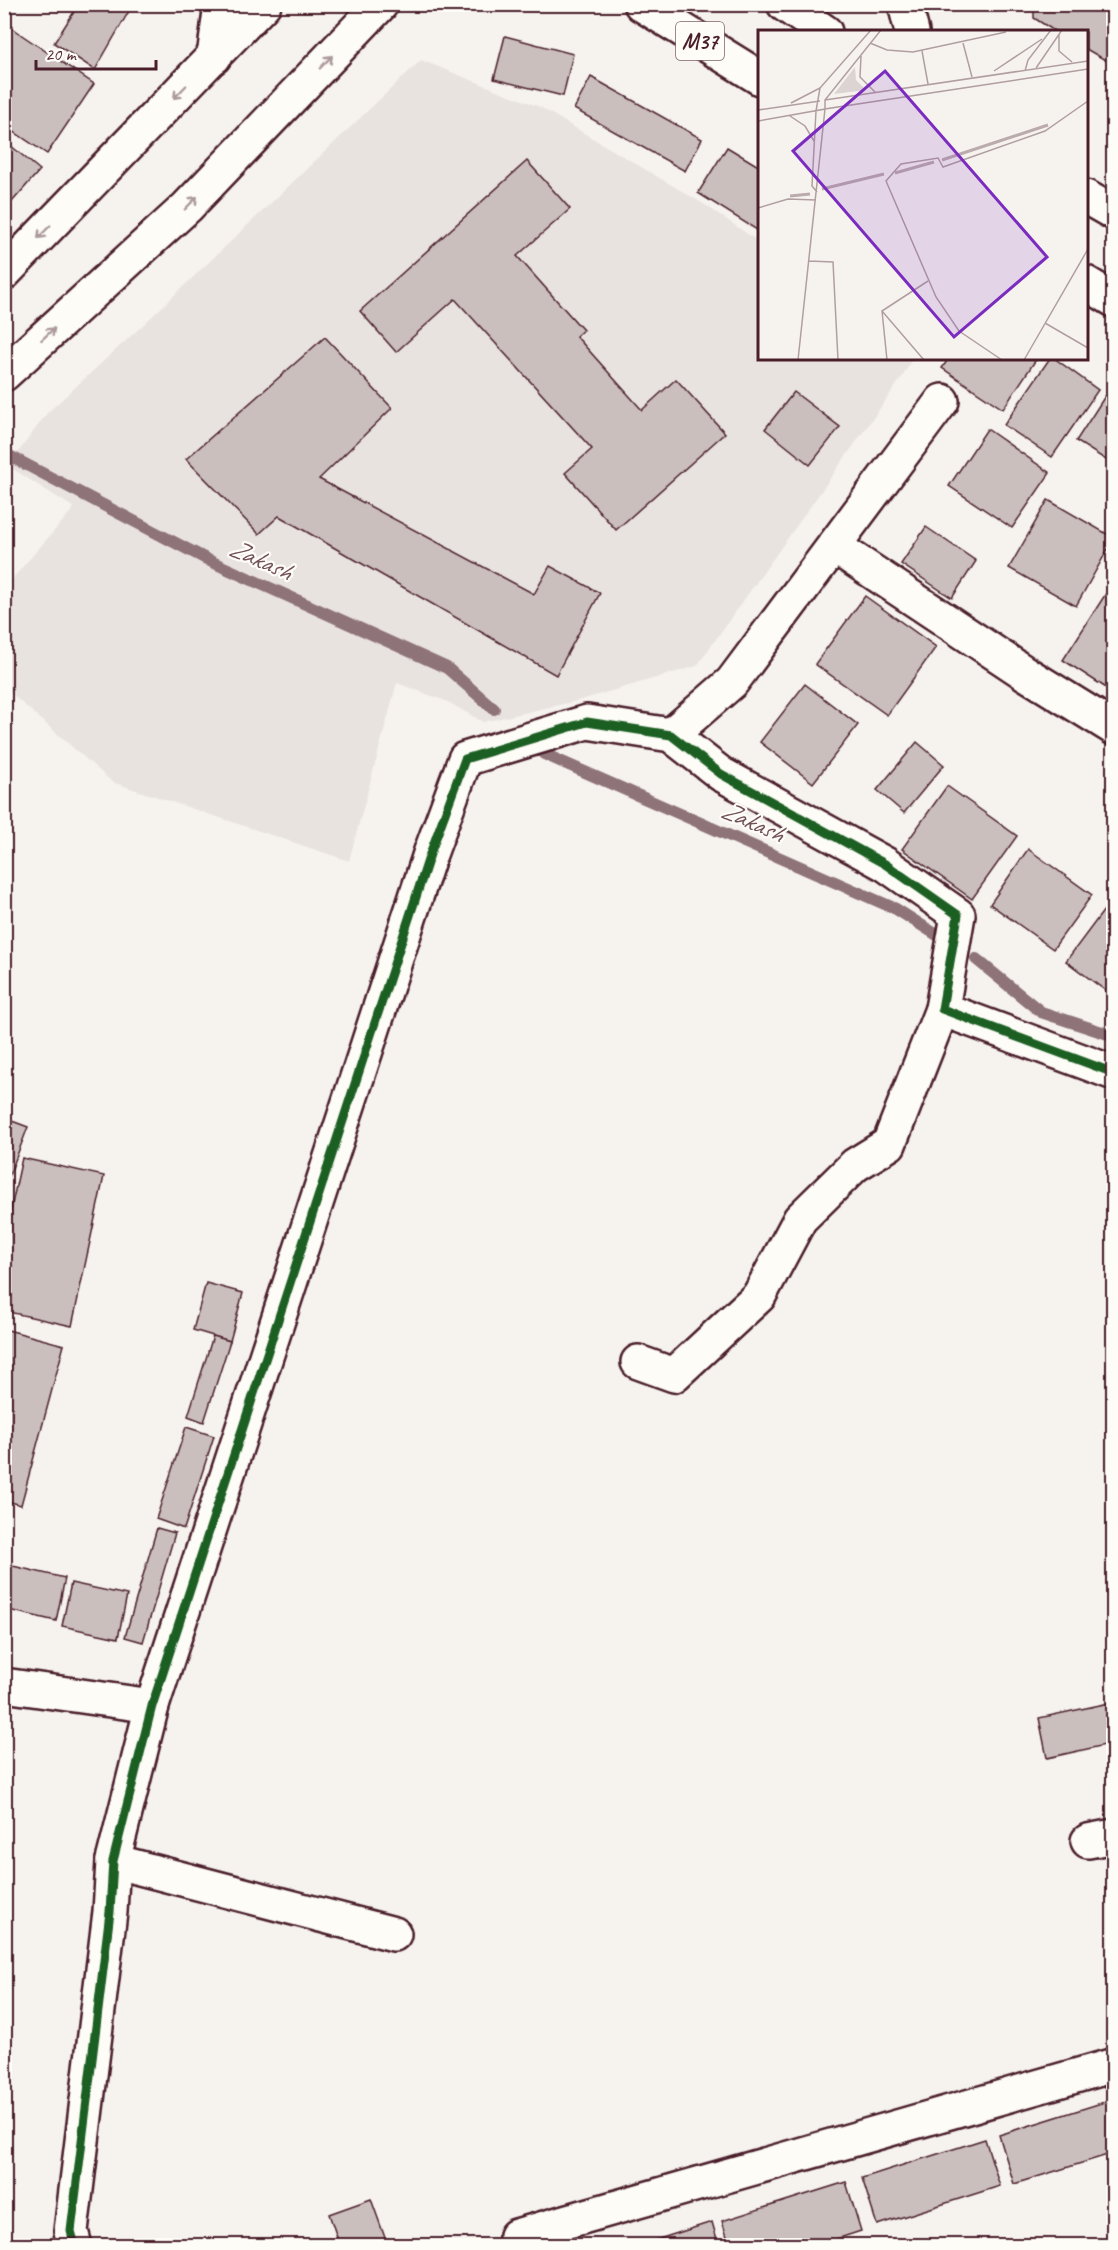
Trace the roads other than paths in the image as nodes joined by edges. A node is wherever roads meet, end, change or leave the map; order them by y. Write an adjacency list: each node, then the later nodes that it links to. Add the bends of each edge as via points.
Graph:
1 (222, 4): 9 (main road)
2 (264, 4): 9 (main road)
3 (381, 4): 16 (main road, one-way to 3, via 187,207)
4 (641, 4): 10 (main road, M37)
5 (784, 4): 7 (main road)
6 (905, 4): 8 (main road)
7 (822, 30)
8 (912, 30)
9 (214, 57): 13 (main road, one-way to 13)
10 (758, 77)
11 (1088, 198): 12 (main road)
12 (1113, 213)
13 (4, 273)
14 (1088, 284): 15 (main road)
15 (1113, 300)
16 (4, 374)
17 (942, 401): 18 (main road)
18 (834, 546): 19 (main road); 20 (main road, via 732,682)
19 (1113, 728)
20 (671, 735): 21 (main road, via 721,774 885,864 958,915); 25 (main road, via 587,722 465,759)
21 (942, 1009): 22 (main road); 23 (main road, via 889,1144 855,1165 800,1220 759,1296 674,1375)
22 (1113, 1073)
23 (638, 1362)
24 (4, 1685): 25 (main road)
25 (153, 1706): 26 (main road)
26 (113, 1861): 27 (main road); 29 (main road, via 71,2231)
27 (394, 1934)
28 (1113, 2065): 30 (main road, via 516,2236)
29 (75, 2246)
30 (516, 2246)

